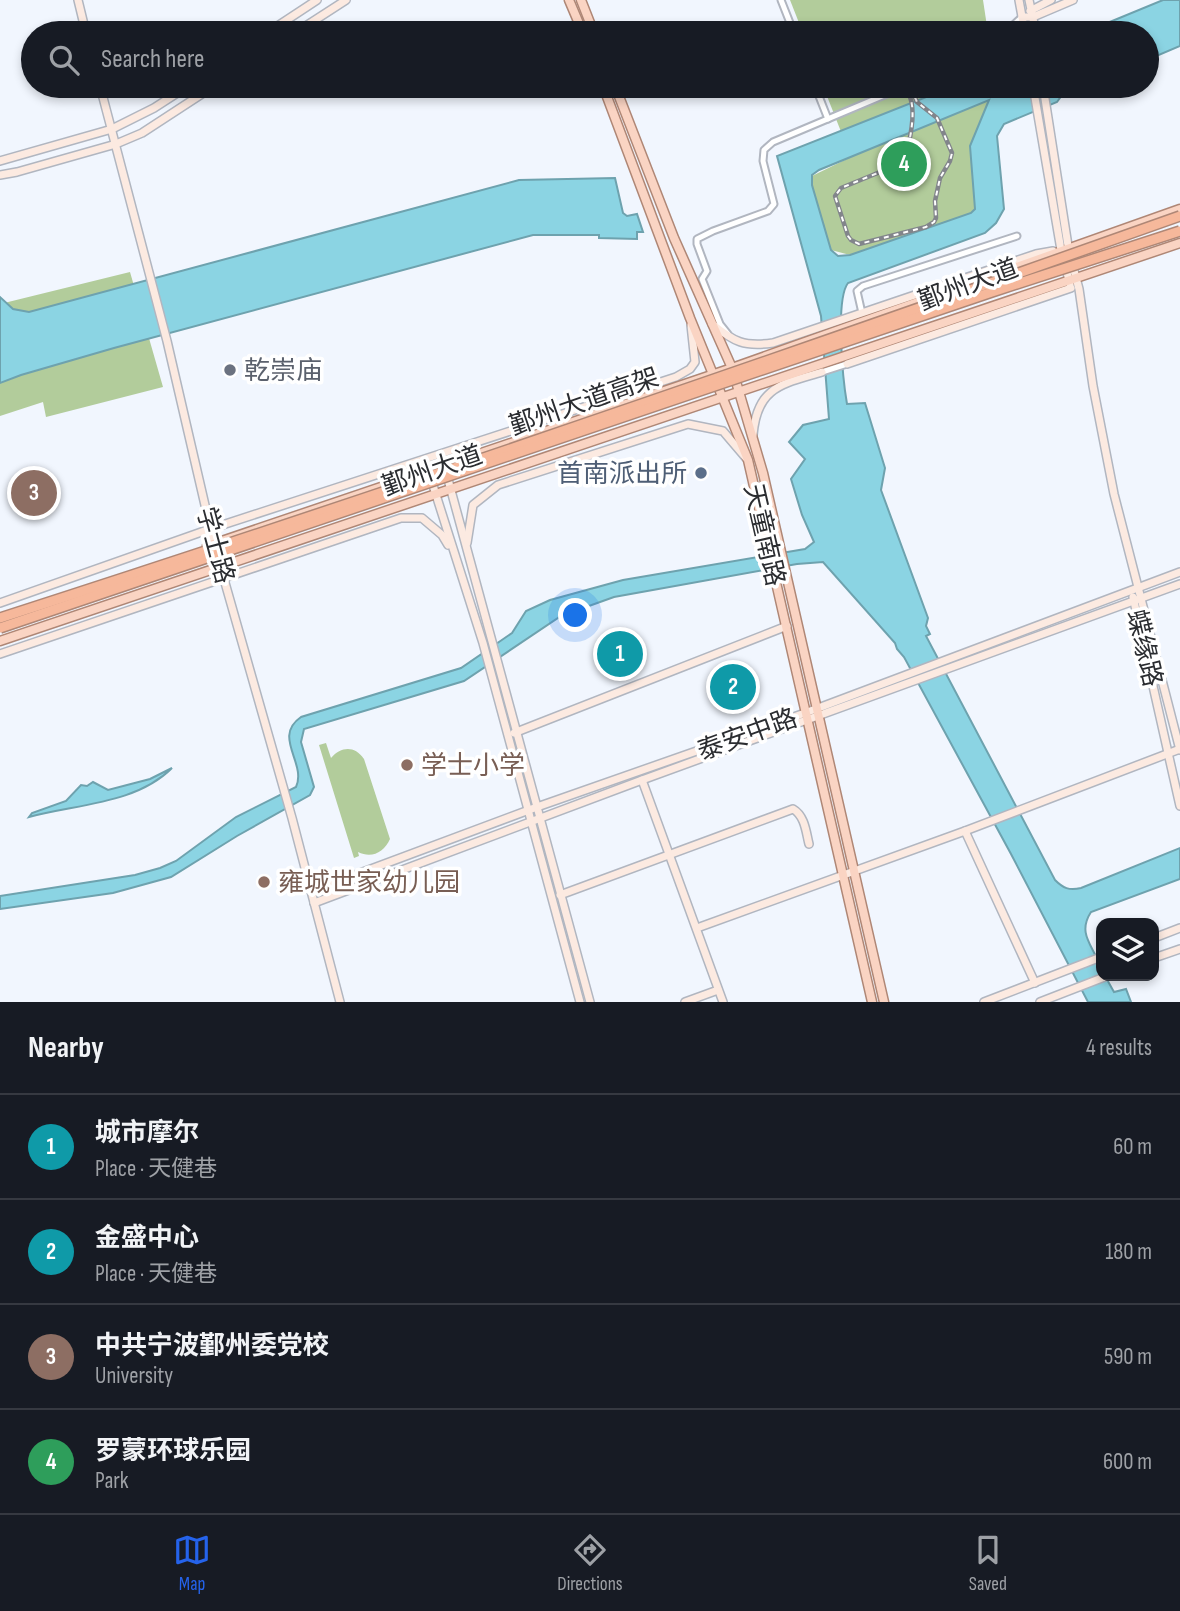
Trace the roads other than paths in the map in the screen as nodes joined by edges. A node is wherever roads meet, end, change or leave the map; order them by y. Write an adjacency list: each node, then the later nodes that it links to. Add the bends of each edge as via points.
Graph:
1 (317, 0): 14 (street)
2 (346, 0): 15 (street)
3 (569, 0): 16 (main road)
4 (581, 0): 17 (main road)
5 (781, 0): 18 (street)
6 (1019, 0): 12 (street)
7 (1029, 0): 11 (street)
8 (1051, 0): 11 (street)
9 (1073, 0): 11 (street)
10 (78, 1): 13 (street)
11 (1032, 13): 12 (street); 21 (street)
12 (1023, 17): 19 (street); 20 (street)
13 (83, 21)
14 (285, 21)
15 (314, 21)
16 (578, 21)
17 (589, 21)
18 (789, 21)
19 (1018, 21)
20 (1024, 21)
21 (1034, 21)
22 (103, 98): 32 (street, 学士路)
23 (169, 98): 32 (street)
24 (196, 98): 33 (street)
25 (608, 98): 45 (main road, 天童南路)
26 (620, 98): 43 (main road, 天童南路)
27 (820, 98): 31 (street)
28 (878, 98): 31 (street)
29 (1035, 98): 41 (street)
30 (1045, 98): 41 (street)
31 (828, 119): 47 (street, via 764,150 774,204 768,211 697,239 707,271 702,279 720,324)
32 (112, 130): 33 (street, 学士路); 34 (street)
33 (116, 144): 35 (street); 60 (street, 学士路)
34 (0, 161)
35 (0, 175)
36 (1180, 209): 41 (main road, 鄞州大道)
37 (1180, 216): 71 (highway, 鄞州大道高架, bridge, via 245,539)
38 (1180, 231): 73 (highway, 鄞州大道高架, bridge)
39 (1017, 236): 44 (street, via 863,286 857,291)
40 (1180, 243): 42 (main road, 鄞州大道)
41 (1065, 249): 42 (street, 蝶缘路); 44 (street, via 1036,254); 46 (main road, 鄞州大道)
42 (1072, 282): 48 (street); 52 (main road, 鄞州大道); 68 (street, 蝶缘路)
43 (707, 312): 47 (street, via 712,324); 49 (main road, 天童南路)
44 (862, 313): 46 (street)
45 (690, 318): 51 (main road, 天童南路); 60 (street, 鄞州大道, via 695,362 676,377)
46 (847, 322): 47 (street, via 773,343 741,344); 49 (main road, 鄞州大道, via 814,339)
47 (733, 339)
48 (847, 364): 50 (street)
49 (732, 368): 51 (main road, 鄞州大道); 52 (main road, 天童南路)
50 (822, 372): 54 (street, via 775,386 761,404)
51 (713, 374): 53 (main road, 天童南路); 56 (main road, 鄞州大道)
52 (739, 393): 53 (main road, 鄞州大道); 54 (main road, 天童南路)
53 (723, 399): 55 (main road, 天童南路); 58 (main road, 鄞州大道)
54 (752, 443): 77 (main road, 天童南路, via 763,473)
55 (748, 460): 62 (street, via 723,431 688,424 498,485 473,505); 72 (main road, 天童南路)
56 (444, 466): 57 (main road, 鄞州大道); 58 (street)
57 (429, 472): 59 (street); 61 (main road, 鄞州大道)
58 (450, 488): 59 (main road, 鄞州大道); 62 (street)
59 (435, 493): 63 (street); 64 (main road, 鄞州大道)
60 (210, 529): 61 (street, 学士路); 70 (street, 鄞州大道)
61 (214, 544): 64 (street, 学士路); 71 (main road, 鄞州大道)
62 (466, 547): 79 (street)
63 (456, 558): 66 (street, 鄞州大道, via 442,535 422,518 401,518); 80 (street)
64 (220, 566): 66 (street, 学士路); 74 (main road, 鄞州大道)
65 (1180, 572): 68 (street, 泰安中路)
66 (224, 577): 75 (street, 鄞州大道); 94 (street, 学士路)
67 (1180, 584): 69 (street, 泰安中路)
68 (1136, 586): 69 (street, 蝶缘路); 76 (street, 泰安中路)
69 (1138, 599): 76 (street, 泰安中路); 81 (street, 蝶缘路); 82 (street, 蝶缘路)
70 (0, 603)
71 (0, 617)
72 (787, 626): 78 (main road, 天童南路); 79 (street)
73 (0, 628)
74 (0, 641)
75 (0, 654)
76 (939, 667): 77 (street, 泰安中路)
77 (818, 713): 78 (street, 泰安中路); 92 (main road, 天童南路)
78 (806, 717): 83 (street, 泰安中路); 85 (street, 泰安中路); 93 (main road, 天童南路)
79 (516, 732): 80 (street); 85 (street)
80 (507, 736): 86 (street)
81 (1180, 749): 82 (street)
82 (1169, 753): 84 (street, 蝶缘路); 89 (street)
83 (642, 780): 87 (street, 泰安中路); 91 (street)
84 (1180, 806)
85 (537, 807): 86 (street, 泰安中路); 87 (street)
86 (528, 811): 88 (street); 94 (street, 泰安中路)
87 (540, 819): 88 (street, 泰安中路); 95 (street)
88 (531, 822): 96 (street, 泰安中路); 108 (street)
89 (965, 831): 92 (street); 104 (street)
90 (809, 844): 91 (street, via 799,812 793,809)
91 (669, 854): 95 (street); 97 (street)
92 (854, 871): 93 (street); 113 (main road, 天童南路)
93 (843, 875): 97 (street); 112 (main road, 天童南路)
94 (312, 891): 96 (street, 学士路)
95 (560, 895): 109 (street)
96 (314, 903): 107 (street, 学士路)
97 (696, 928): 105 (street)
98 (1180, 928): 99 (street)
99 (1159, 936)
100 (1180, 949): 101 (street)
101 (1159, 956)
102 (1096, 959): 104 (street)
103 (1096, 980): 106 (street)
104 (1035, 983): 114 (street)
105 (718, 990): 110 (street); 111 (street)
106 (1045, 1001)
107 (340, 1002)
108 (580, 1002)
109 (590, 1002)
110 (685, 1002)
111 (723, 1002)
112 (872, 1002)
113 (884, 1002)
114 (984, 1002)

